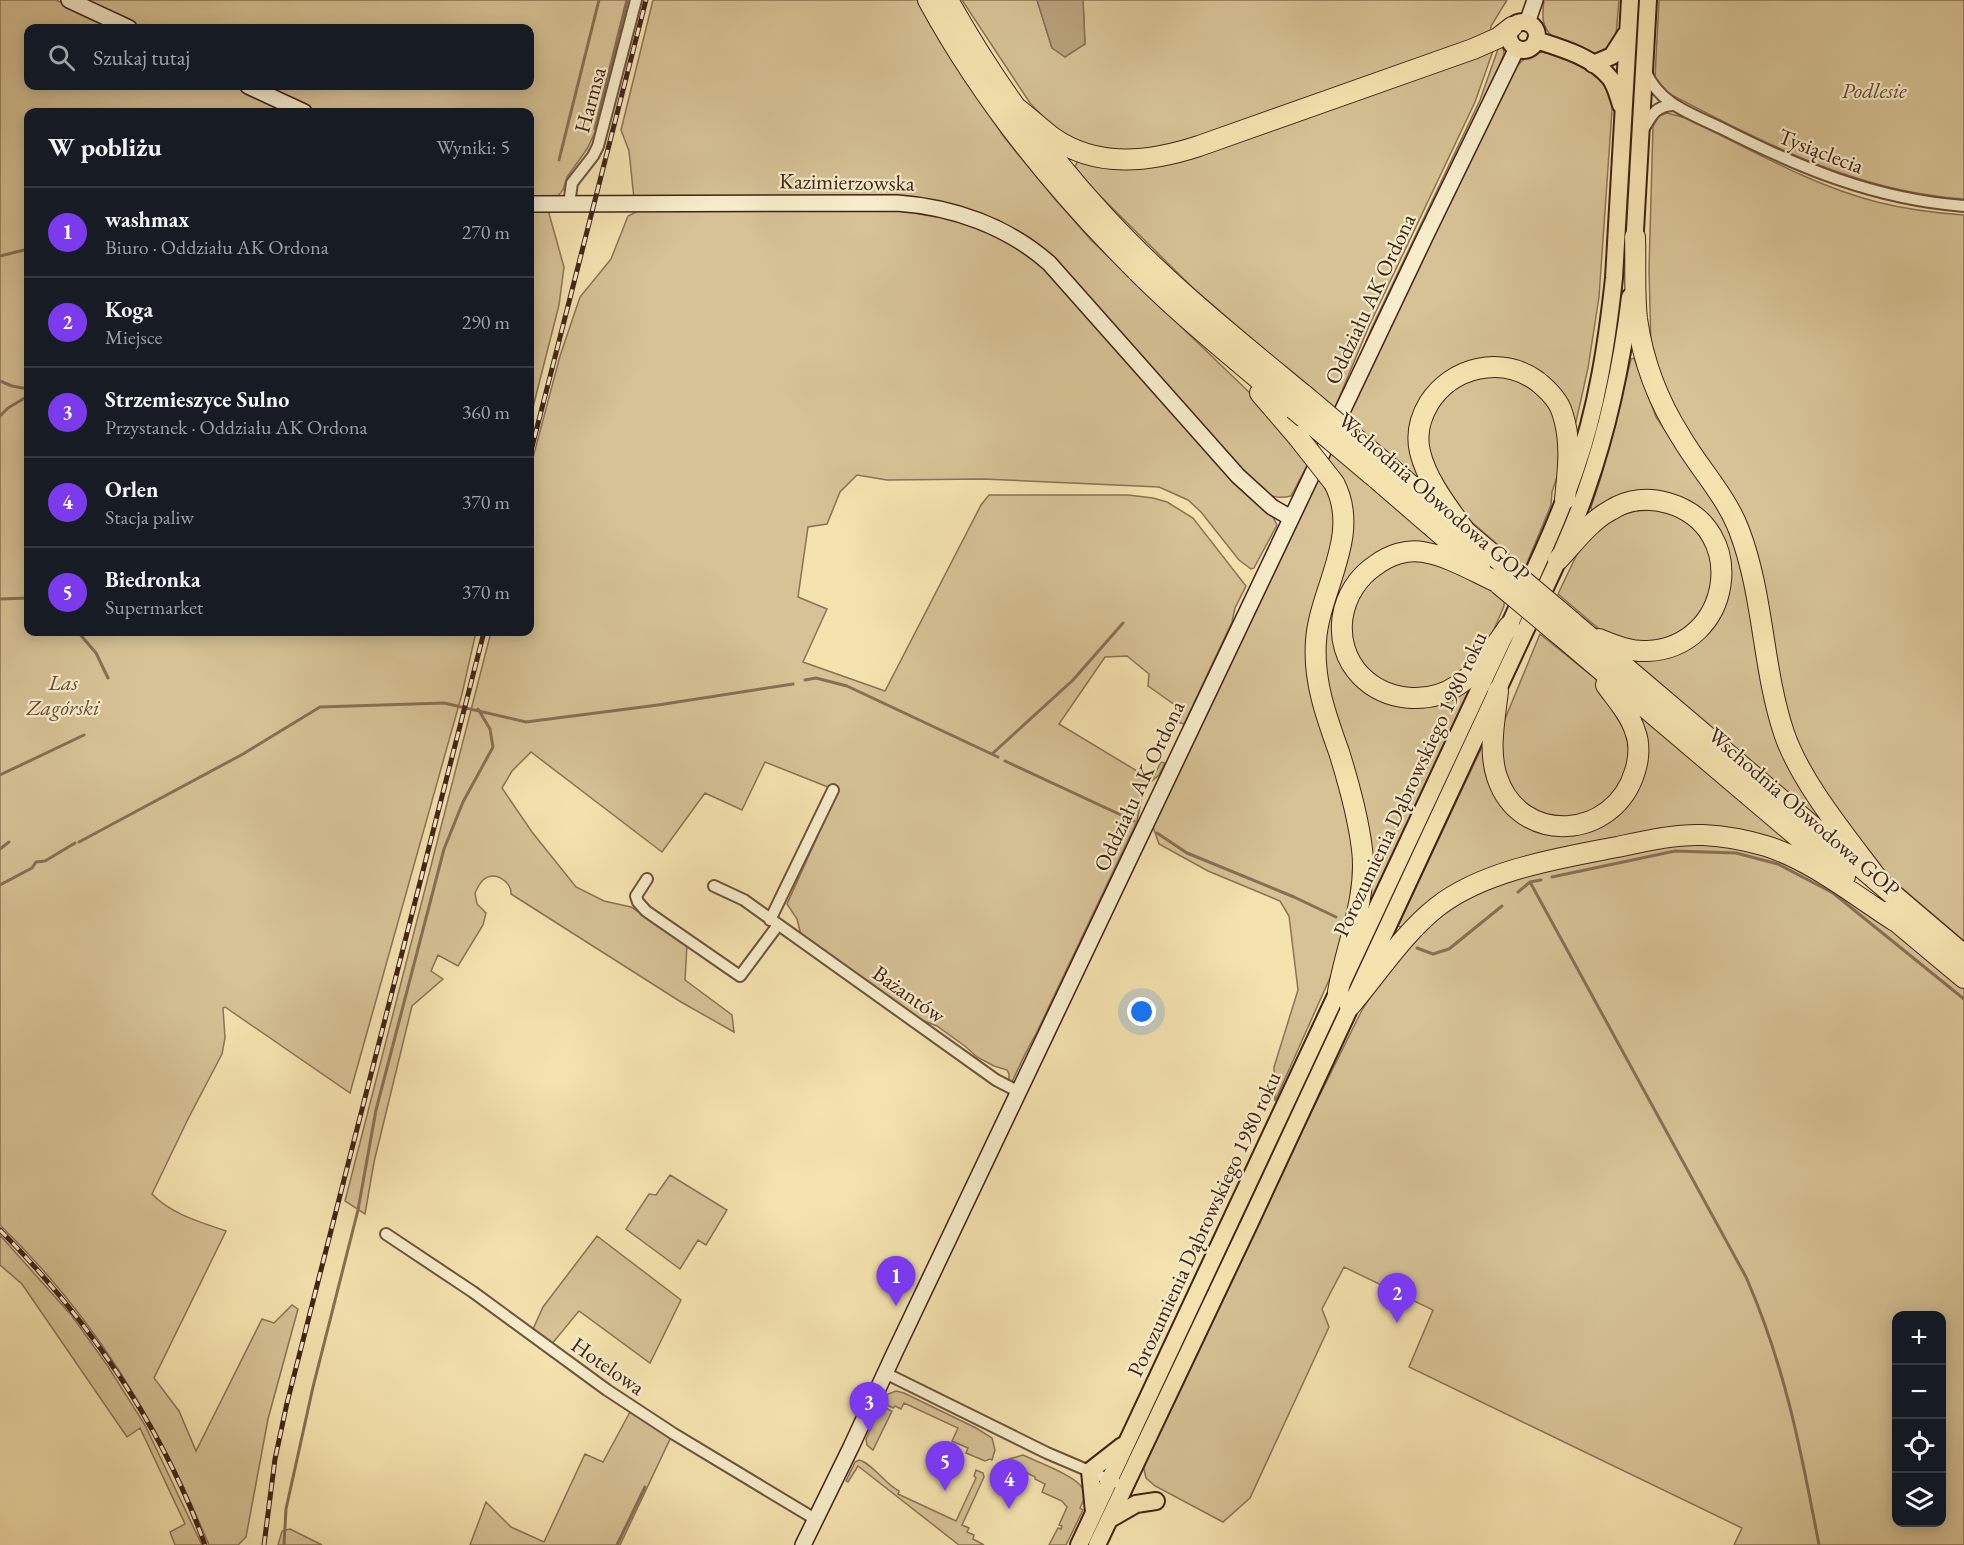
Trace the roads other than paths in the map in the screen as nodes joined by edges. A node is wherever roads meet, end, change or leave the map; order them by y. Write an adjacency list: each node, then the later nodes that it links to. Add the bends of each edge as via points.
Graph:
1 (69, 0): 8 (street)
2 (636, 0): 22 (street, Harmsa, via 598,146 572,183)
3 (928, 0): 25 (highway, Wschodnia Obwodowa GOP, via 994,106 1060,190 1127,262)
4 (948, 0): 16 (highway, Wschodnia Obwodowa GOP)
5 (1535, 0): 9 (street)
6 (1630, 0): 10 (main road, Porozumienia Dąbrowskiego 1980 roku)
7 (1648, 0): 14 (main road, Porozumienia Dąbrowskiego 1980 roku)
8 (120, 24)
9 (1520, 25): 11 (main road, via 1534,28); 12 (main road, via 1510,39); 16 (highway, via 1473,49 1199,146 1154,158 1118,160 1076,150 1054,138)
10 (1628, 31): 13 (main road, via 1612,56); 19 (main road, Porozumienia Dąbrowskiego 1980 roku)
11 (1536, 40): 12 (main road, via 1528,49); 13 (main road)
12 (1517, 48): 29 (street, Oddziału AK Ordona)
13 (1593, 64): 19 (main road, via 1611,79)
14 (1644, 68): 17 (street, Tysiąclecia, via 1655,89); 20 (main road, Porozumienia Dąbrowskiego 1980 roku)
15 (257, 90): 18 (street)
16 (1013, 105): 26 (highway, Wschodnia Obwodowa GOP, via 1106,218 1246,346)
17 (1672, 105): 20 (street, via 1654,111); 23 (street, Tysiąclecia, via 1829,177 1893,195)
18 (295, 108)
19 (1623, 111): 28 (main road, Porozumienia Dąbrowskiego 1980 roku, via 1614,278 1603,365)
20 (1641, 134): 24 (main road, Porozumienia Dąbrowskiego 1980 roku)
21 (534, 204): 22 (street, Kazimierzowska)
22 (569, 204): 29 (street, Kazimierzowska, via 897,204 926,206 994,226 1049,263 1238,476 1272,507)
23 (1964, 206)
24 (1635, 237): 31 (main road, Porozumienia Dąbrowskiego 1980 roku, via 1623,349 1613,397 1586,493); 41 (highway, via 1637,317 1650,373 1668,416 1740,533 1753,576 1769,678 1785,736 1820,800)
25 (1240, 363): 26 (highway, Wschodnia Obwodowa GOP); 46 (highway, bridge, via 1256,389 1334,483 1342,499 1338,561 1317,628 1316,664 1329,728 1354,803 1363,860 1360,896 1343,962)
26 (1299, 402): 27 (highway, Wschodnia Obwodowa GOP, bridge)
27 (1376, 467): 30 (highway, Wschodnia Obwodowa GOP); 32 (highway, Wschodnia Obwodowa GOP)
28 (1565, 499): 30 (highway, via 1568,436 1555,398 1544,386 1518,371 1497,366 1476,369 1456,376 1433,397 1421,419 1418,439 1436,489); 33 (main road, Porozumienia Dąbrowskiego 1980 roku)
29 (1291, 518): 47 (street, Oddziału AK Ordona)
30 (1465, 531): 32 (highway, Wschodnia Obwodowa GOP)
31 (1558, 560): 35 (highway, via 1605,513 1630,501 1651,499 1677,506 1698,519 1718,549 1722,571 1718,598 1704,624 1687,638 1647,651); 37 (main road, Porozumienia Dąbrowskiego 1980 roku)
32 (1500, 577): 33 (highway, via 1424,552 1410,551 1381,561 1360,577 1346,598 1342,620 1347,652 1370,684 1412,699 1427,698 1448,692 1471,676); 34 (highway, Wschodnia Obwodowa GOP, bridge)
33 (1509, 626): 46 (main road, Porozumienia Dąbrowskiego 1980 roku)
34 (1566, 629): 35 (highway, Wschodnia Obwodowa GOP); 36 (highway, Wschodnia Obwodowa GOP)
35 (1588, 635): 41 (highway, Wschodnia Obwodowa GOP)
36 (1592, 662): 37 (highway, via 1631,721 1638,756 1629,788 1616,806 1582,825 1562,827 1536,820 1506,794 1497,779 1493,760); 42 (highway, Wschodnia Obwodowa GOP)
37 (1498, 691): 46 (main road, Porozumienia Dąbrowskiego 1980 roku)
38 (833, 790): 43 (street)
39 (648, 879): 43 (street, via 636,896 646,911 740,976)
40 (714, 886): 43 (street, Bażantów, via 744,900)
41 (1883, 886): 44 (highway, Wschodnia Obwodowa GOP)
42 (1895, 921): 45 (highway, Wschodnia Obwodowa GOP); 46 (highway, via 1809,866 1767,846 1704,835 1658,839 1524,867 1463,891 1438,906)
43 (774, 923): 47 (street, Bażantów)
44 (1964, 955)
45 (1964, 978)
46 (1344, 999): 50 (main road, Porozumienia Dąbrowskiego 1980 roku); 53 (main road, Porozumienia Dąbrowskiego 1980 roku)
47 (1019, 1092): 49 (street, Oddziału AK Ordona)
48 (386, 1234): 56 (street, Hotelowa, via 607,1390)
49 (885, 1373): 51 (street); 56 (street, Oddziału AK Ordona)
50 (1127, 1441): 51 (main road); 52 (main road, Porozumienia Dąbrowskiego 1980 roku)
51 (1090, 1471): 52 (street); 55 (main road)
52 (1109, 1480): 53 (street); 55 (main road, Porozumienia Dąbrowskiego 1980 roku)
53 (1125, 1487): 55 (main road, Porozumienia Dąbrowskiego 1980 roku)
54 (1156, 1501): 55 (main road)
55 (1102, 1515): 58 (main road, Porozumienia Dąbrowskiego 1980 roku); 59 (main road, Porozumienia Dąbrowskiego 1980 roku)
56 (815, 1519): 57 (street, Oddziału AK Ordona)
57 (803, 1545)
58 (1078, 1545)
59 (1097, 1545)

